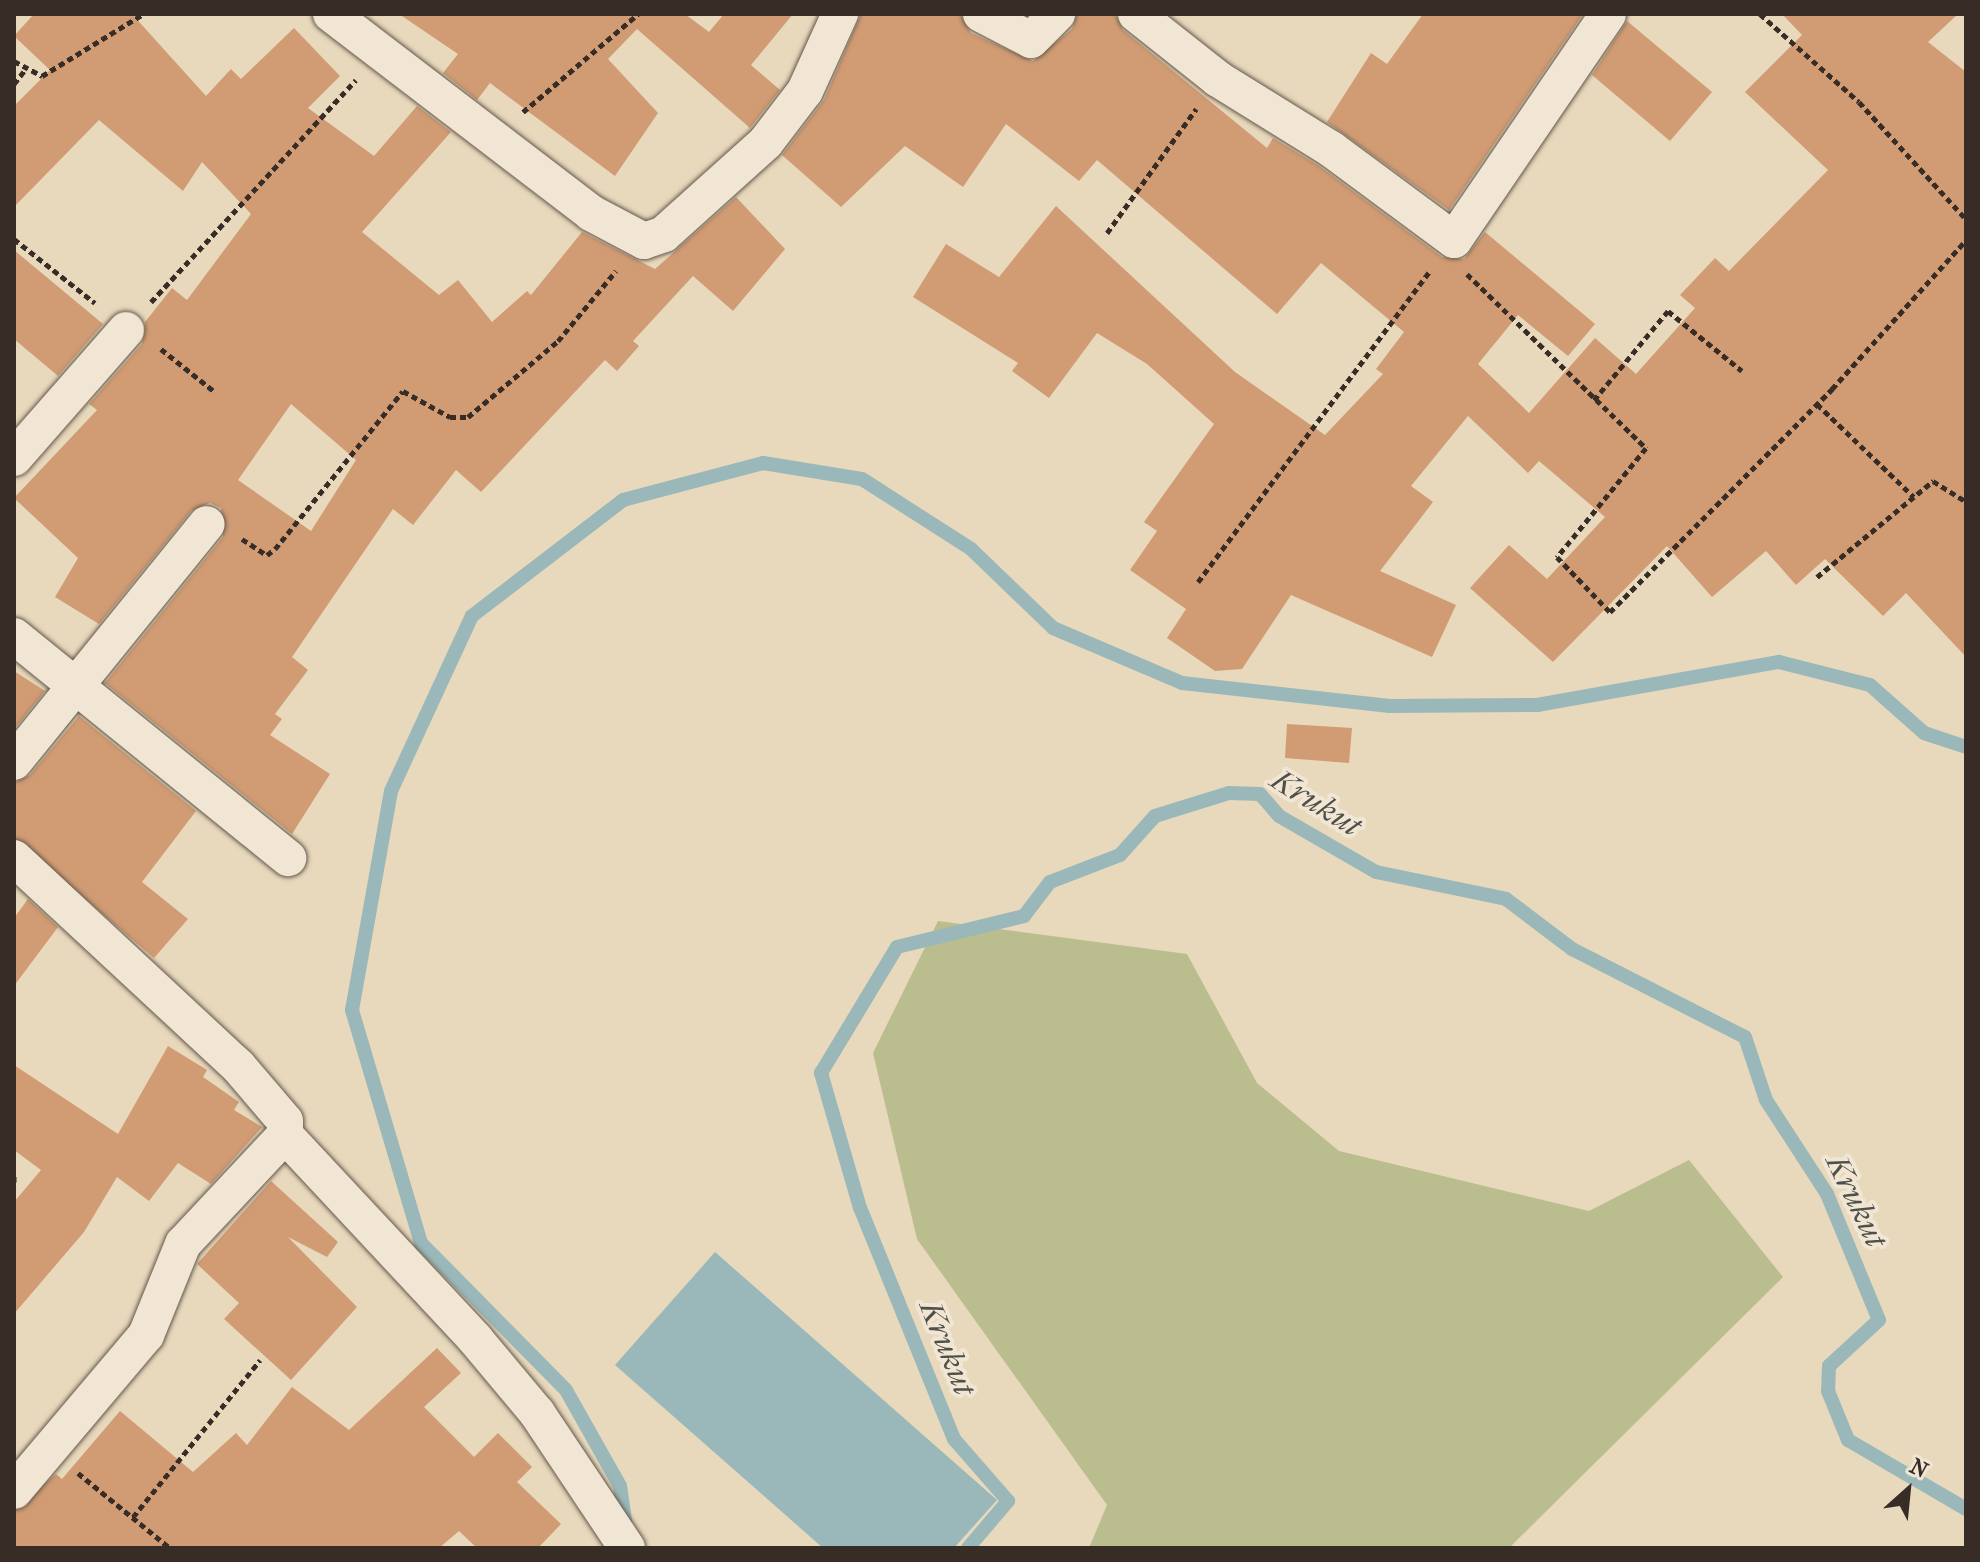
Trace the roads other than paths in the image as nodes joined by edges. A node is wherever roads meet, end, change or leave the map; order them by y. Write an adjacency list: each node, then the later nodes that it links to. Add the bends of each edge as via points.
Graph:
1 (331, 14): 2 (street, via 591,213 644,241 664,234 766,142 805,91)
2 (840, 14)
3 (981, 14): 4 (street, via 1031,40)
4 (1057, 14)
5 (1136, 14): 6 (street, via 1218,79 1331,149 1454,240)
6 (1608, 14)
7 (126, 330): 8 (street)
8 (14, 458)
9 (207, 524): 11 (street)
10 (14, 636): 11 (street)
11 (78, 681): 12 (street); 14 (street)
12 (14, 762)
13 (14, 858): 15 (street, via 238,1066 285,1121)
14 (288, 858)
15 (285, 1135): 16 (street, via 183,1244 146,1335); 17 (street, via 476,1340 603,1506)
16 (14, 1491)
17 (627, 1548)

